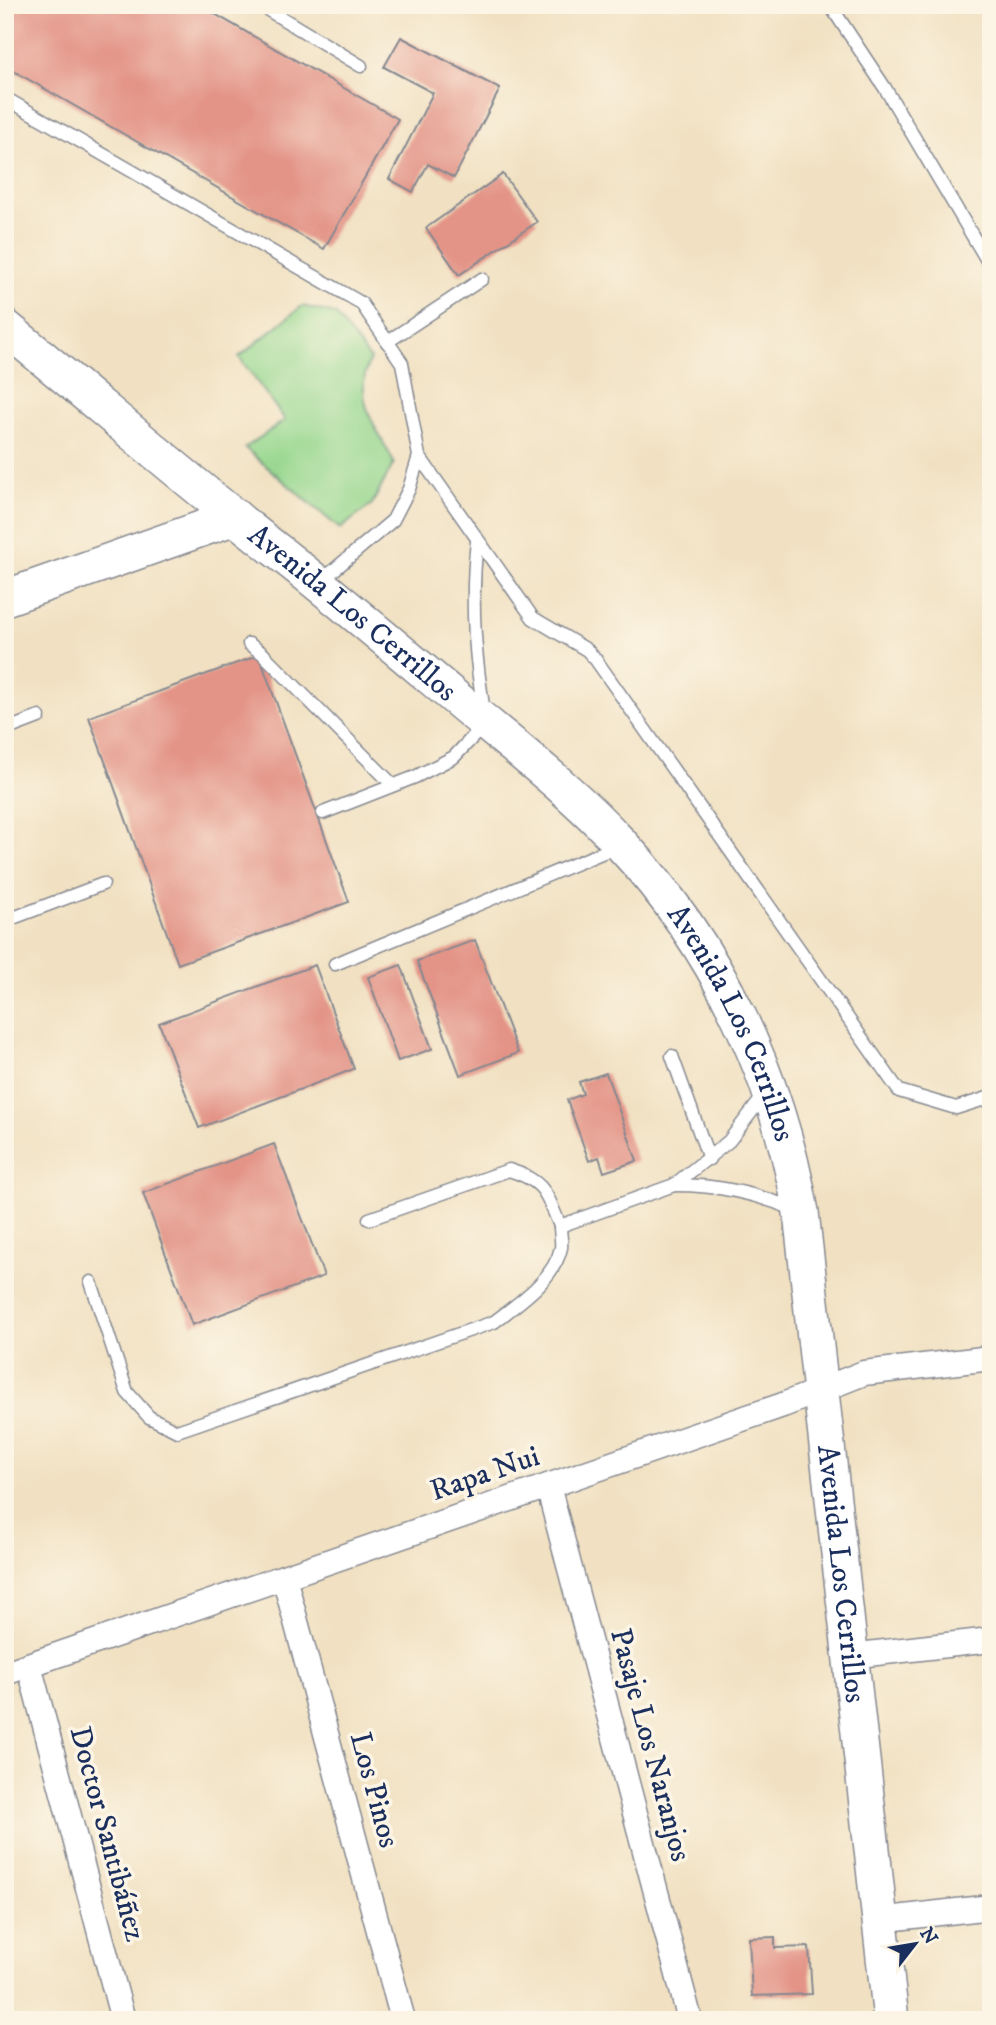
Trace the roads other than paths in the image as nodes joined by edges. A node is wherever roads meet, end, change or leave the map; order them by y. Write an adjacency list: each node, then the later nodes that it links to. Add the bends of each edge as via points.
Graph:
1 (260, 5): 3 (lane)
2 (830, 5): 5 (lane)
3 (361, 66)
4 (5, 98): 8 (lane, via 347,293 361,303)
5 (991, 267)
6 (482, 279): 8 (lane)
7 (5, 327): 10 (street, Avenida Los Cerrillos)
8 (387, 342): 9 (lane, via 406,374)
9 (419, 456): 11 (lane); 12 (lane, via 393,520)
10 (235, 517): 12 (street, Avenida Los Cerrillos); 13 (street)
11 (477, 541): 16 (lane, via 473,619); 26 (lane, via 533,618 596,660 899,1091 956,1108)
12 (319, 583): 16 (street, Avenida Los Cerrillos)
13 (5, 598)
14 (249, 644): 18 (lane)
15 (39, 717): 17 (lane)
16 (486, 723): 18 (lane, via 454,757); 20 (street, Avenida Los Cerrillos)
17 (5, 730)
18 (393, 785): 19 (lane)
19 (323, 813)
20 (621, 844): 23 (lane); 25 (street, Avenida Los Cerrillos, via 707,957)
21 (103, 884): 22 (lane)
22 (5, 921)
23 (335, 964)
24 (672, 1056): 27 (lane)
25 (769, 1088): 27 (lane, via 750,1116); 29 (street, Avenida Los Cerrillos)
26 (991, 1097)
27 (709, 1159): 28 (lane)
28 (674, 1185): 29 (lane, via 741,1191); 31 (lane)
29 (801, 1212): 34 (street, Avenida Los Cerrillos)
30 (369, 1219): 31 (lane, via 509,1170 531,1177 546,1195)
31 (560, 1226): 32 (lane, via 561,1248 550,1271 494,1322 177,1431 149,1418 127,1392)
32 (91, 1282)
33 (991, 1358): 34 (street, Rapa Nui, via 864,1373)
34 (820, 1389): 35 (street, Rapa Nui); 38 (street, Avenida Los Cerrillos)
35 (548, 1486): 36 (street, Rapa Nui); 45 (street, Pasaje Los Naranjos)
36 (284, 1577): 39 (street, Rapa Nui); 44 (street, Los Pinos)
37 (991, 1640): 38 (street)
38 (850, 1656): 42 (street, Avenida Los Cerrillos)
39 (29, 1665): 40 (street, Rapa Nui); 43 (street, Doctor Santibáñez)
40 (5, 1673)
41 (991, 1907): 42 (street)
42 (879, 1920): 46 (street, Avenida Los Cerrillos)
43 (123, 2020)
44 (403, 2020)
45 (690, 2020)
46 (891, 2020)

